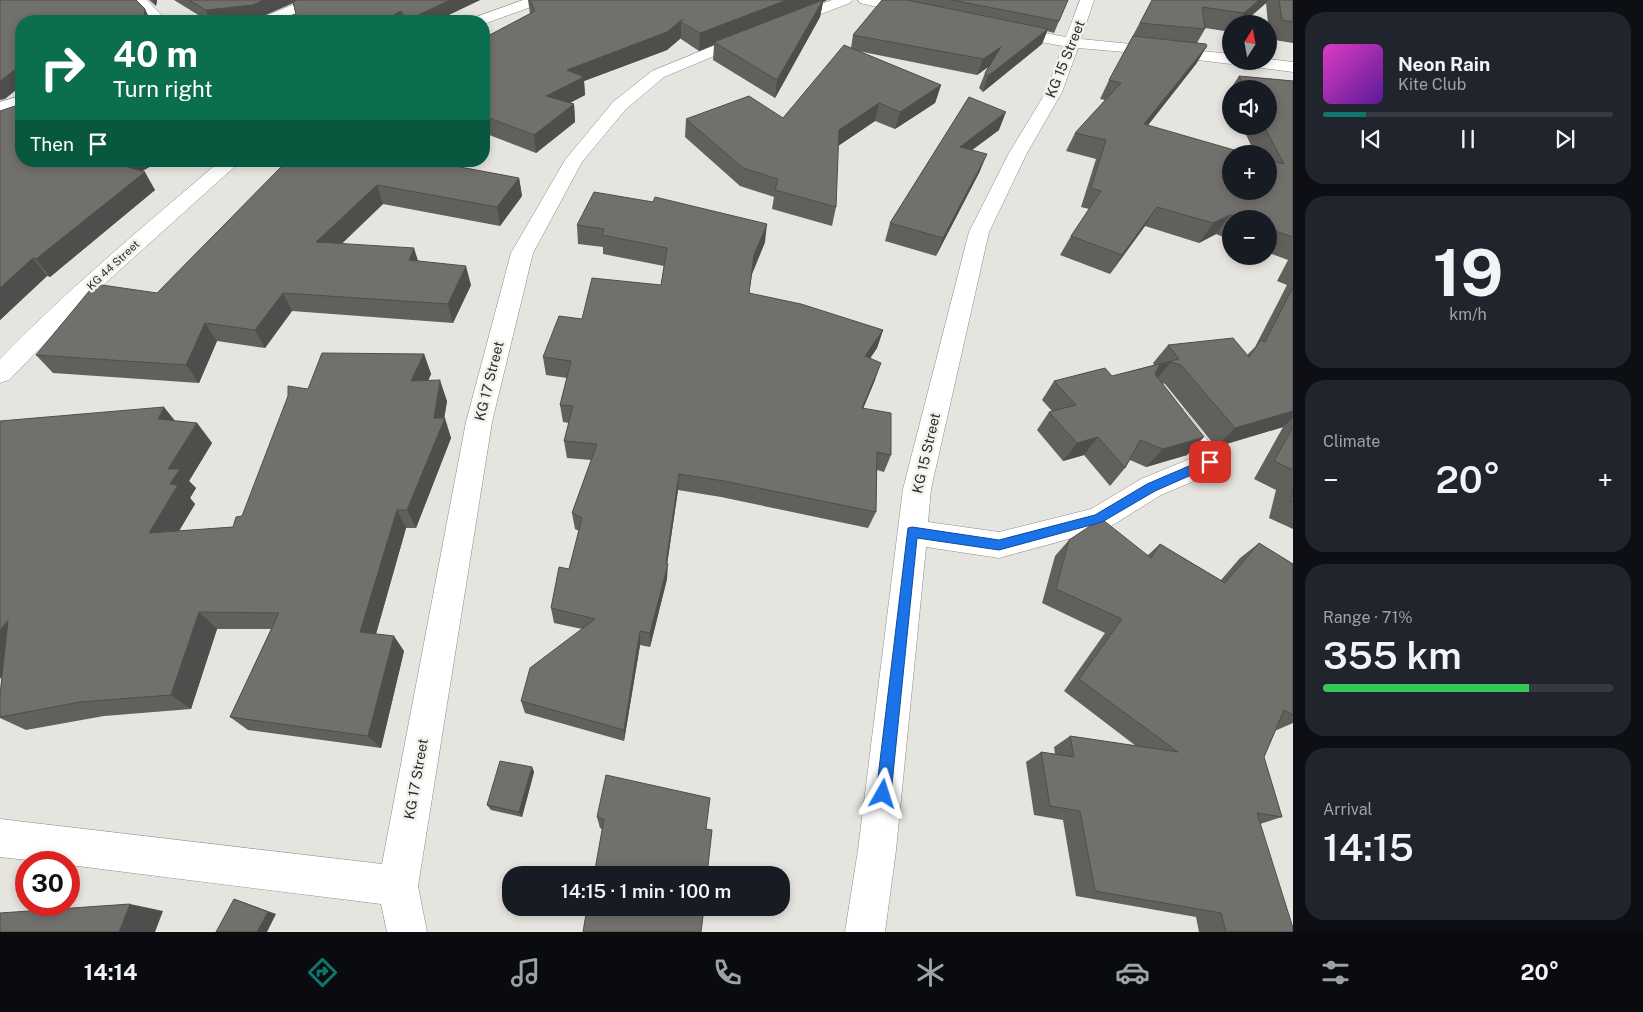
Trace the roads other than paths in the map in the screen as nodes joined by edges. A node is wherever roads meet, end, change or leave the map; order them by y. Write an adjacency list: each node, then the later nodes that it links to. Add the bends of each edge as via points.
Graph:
1 (139, 0): 7 (street)
2 (318, 0): 8 (street)
3 (536, 0): 10 (street)
4 (845, 0): 23 (street, KG 17 Street, via 658,74 619,106 574,160 522,253 479,422)
5 (865, 0): 9 (street)
6 (1087, 0): 12 (street, KG 15 Street)
7 (154, 15)
8 (280, 15)
9 (928, 15)
10 (490, 17)
11 (990, 27): 12 (street)
12 (1073, 43): 13 (street); 21 (street, KG 15 Street, via 1054,92 1018,153 979,232 917,489)
13 (1222, 58)
14 (1278, 65): 15 (street)
15 (1293, 67)
16 (15, 103): 17 (street)
17 (0, 107)
18 (225, 167): 19 (street, KG 44 Street, via 157,224)
19 (0, 374)
20 (1162, 400): 21 (street, via 1210,462 1151,487 1098,519 999,545)
21 (912, 532): 25 (street, KG 15 Street, via 877,850)
22 (0, 838): 23 (street)
23 (398, 886): 24 (street, KG 17 Street)
24 (408, 932)
25 (864, 932)

